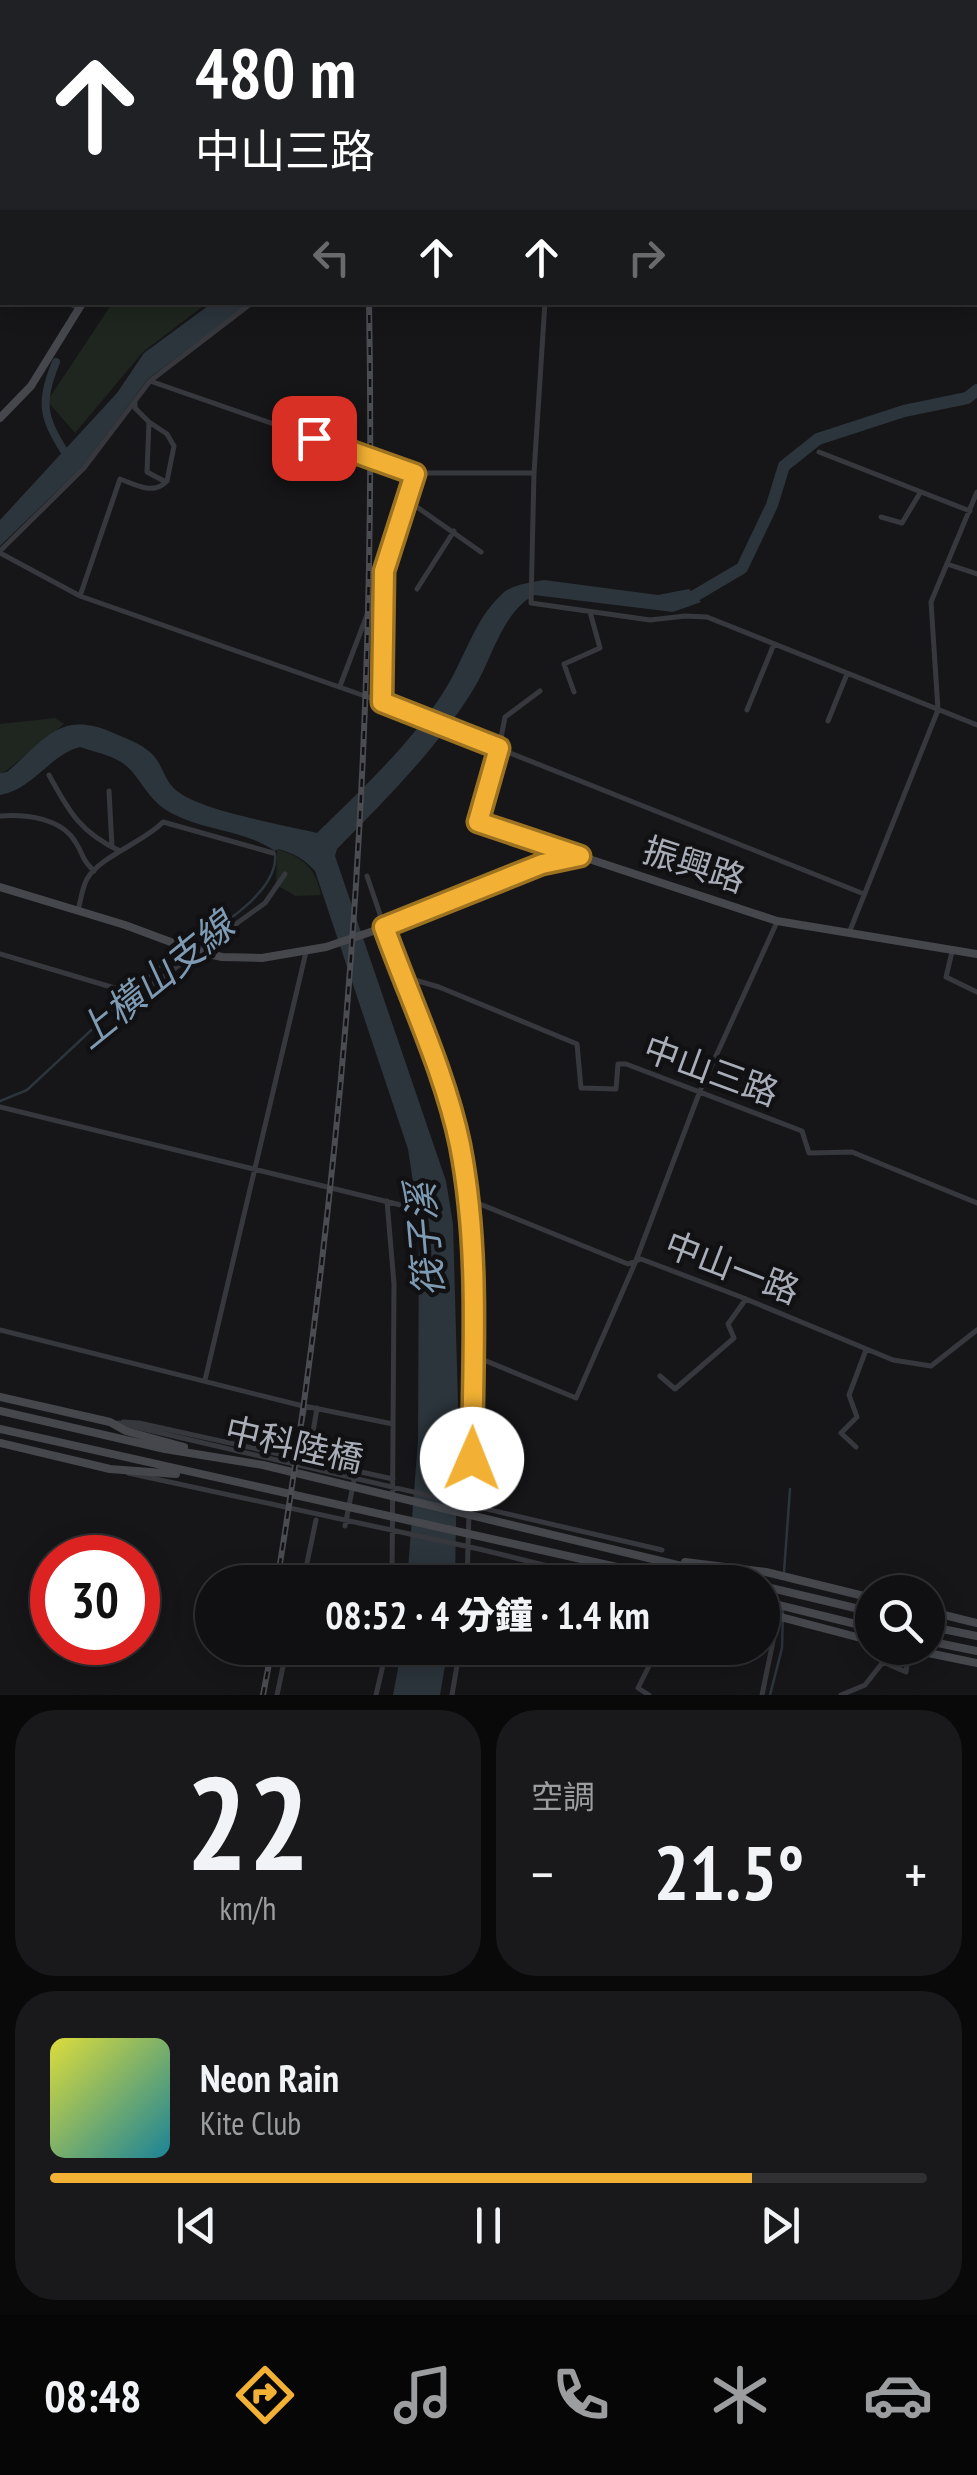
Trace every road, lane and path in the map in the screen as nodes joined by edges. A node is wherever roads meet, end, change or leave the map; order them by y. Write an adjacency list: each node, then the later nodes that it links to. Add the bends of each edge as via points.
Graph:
1 (81, 305): 6 (street, via 31,386)
2 (249, 305): 4 (street)
3 (545, 305): 10 (street)
4 (150, 381): 5 (street); 9 (street)
5 (136, 402): 7 (street); 18 (street, via 84,468)
6 (0, 418)
7 (150, 422): 11 (street, via 174,446); 11 (street, via 146,472)
8 (819, 452): 12 (street)
9 (415, 474): 10 (street); 14 (street)
10 (534, 474): 25 (street, via 531,603)
11 (166, 482): 24 (street, via 149,489 120,479)
12 (920, 492): 15 (street); 16 (street, via 902,523)
13 (977, 492): 15 (street)
14 (407, 500): 17 (street); 21 (street)
15 (970, 511): 20 (street)
16 (881, 517)
17 (454, 531): 19 (street); 23 (street)
18 (0, 552): 24 (street)
19 (481, 552)
20 (947, 564): 22 (street); 33 (street, via 931,602)
21 (384, 571): 28 (street); 31 (street)
22 (977, 574)
23 (417, 589)
24 (80, 596): 28 (street)
25 (590, 611): 26 (street, via 650,620 707,617); 30 (street, via 600,648 564,664)
26 (774, 644): 27 (street); 32 (street)
27 (847, 674): 33 (street); 34 (street)
28 (340, 686): 31 (street)
29 (540, 691): 36 (street, via 505,717)
30 (574, 692)
31 (382, 702): 36 (street)
32 (748, 710)
33 (938, 710): 35 (street); 48 (street)
34 (828, 721)
35 (977, 725)
36 (499, 748): 43 (street, via 478,822); 48 (street)
37 (49, 776): 40 (street, via 83,828)
38 (109, 791): 40 (street)
39 (0, 816): 44 (street, via 47,819 76,841)
40 (112, 847): 41 (street)
41 (122, 852): 42 (street, via 164,822); 44 (street)
42 (272, 852)
43 (580, 856): 50 (street, 振興路); 51 (street, via 542,864)
44 (94, 871): 49 (street)
45 (284, 874): 53 (street, via 265,902)
46 (367, 876): 51 (street)
47 (0, 887): 49 (street)
48 (864, 894): 52 (street)
49 (78, 910): 53 (street)
50 (777, 922): 52 (street, 振興路); 60 (street)
51 (384, 927): 54 (street); 58 (street)
52 (849, 933): 55 (street, 振興路)
53 (194, 951): 54 (street, via 240,959); 56 (street, via 138,995)
54 (306, 952): 62 (street)
55 (952, 952): 57 (street, 振興路); 59 (street, via 946,977)
56 (0, 954)
57 (977, 954)
58 (401, 976): 60 (street, 中山三路, via 577,1044 581,1088 616,1089 618,1064 626,1064); 63 (street, via 460,1143)
59 (977, 992)
60 (700, 1092): 65 (street, 中山三路, via 802,1132 810,1153 852,1152); 67 (street)
61 (0, 1107): 62 (street)
62 (255, 1168): 64 (street); 74 (street)
63 (465, 1200): 67 (street, 中山一路); 72 (street)
64 (387, 1202): 66 (street); 80 (street, via 394,1284)
65 (977, 1203)
66 (417, 1208)
67 (635, 1263): 68 (street, 中山一路); 72 (street, via 576,1398)
68 (746, 1299): 71 (street, 中山一路); 73 (street, via 728,1324 734,1338 720,1352 675,1389)
69 (0, 1330): 74 (street)
70 (977, 1330): 71 (street, 中山一路, via 931,1366)
71 (866, 1350): 83 (street, via 850,1395 857,1417 841,1432)
72 (474, 1356): 97 (street)
73 (660, 1376)
74 (205, 1380): 76 (street)
75 (0, 1397): 79 (street)
76 (305, 1406): 77 (street); 85 (street)
77 (317, 1408): 80 (street); 86 (street)
78 (0, 1411): 84 (street)
79 (110, 1422): 84 (street); 85 (street, via 140,1422); 93 (street)
80 (392, 1424): 90 (street)
81 (0, 1429): 89 (street)
82 (0, 1443): 87 (street)
83 (856, 1447)
84 (203, 1453): 94 (street, 中科陸橋)
85 (296, 1459): 86 (street)
86 (308, 1462): 88 (street)
87 (110, 1469): 89 (street); 98 (street)
88 (356, 1471): 90 (street); 92 (street)
89 (200, 1476): 99 (street, 中科陸橋)
90 (393, 1479): 96 (street)
91 (316, 1520): 95 (street)
92 (346, 1526)
93 (662, 1550)
94 (666, 1560): 100 (street); 102 (street, via 766,1572)
95 (307, 1565)
96 (392, 1565)
97 (469, 1565)
98 (543, 1565)
99 (601, 1565)
100 (685, 1565)
101 (780, 1590): 104 (street)
102 (855, 1594)
103 (780, 1605): 108 (street)
104 (855, 1608)
105 (945, 1615): 107 (street)
106 (780, 1617): 110 (street)
107 (977, 1622)
108 (855, 1624)
109 (945, 1629): 111 (street)
110 (855, 1636)
111 (977, 1636)
112 (945, 1644): 113 (street)
113 (977, 1651)
114 (945, 1656): 115 (street)
115 (977, 1663)
116 (283, 1665): 122 (street)
117 (383, 1665): 123 (street)
118 (457, 1665): 124 (street)
119 (650, 1665): 125 (street, via 638,1688)
120 (768, 1665): 126 (street)
121 (881, 1665): 127 (street, via 865,1685)
122 (276, 1695)
123 (376, 1695)
124 (452, 1695)
125 (648, 1695)
126 (762, 1695)
127 (841, 1695)

